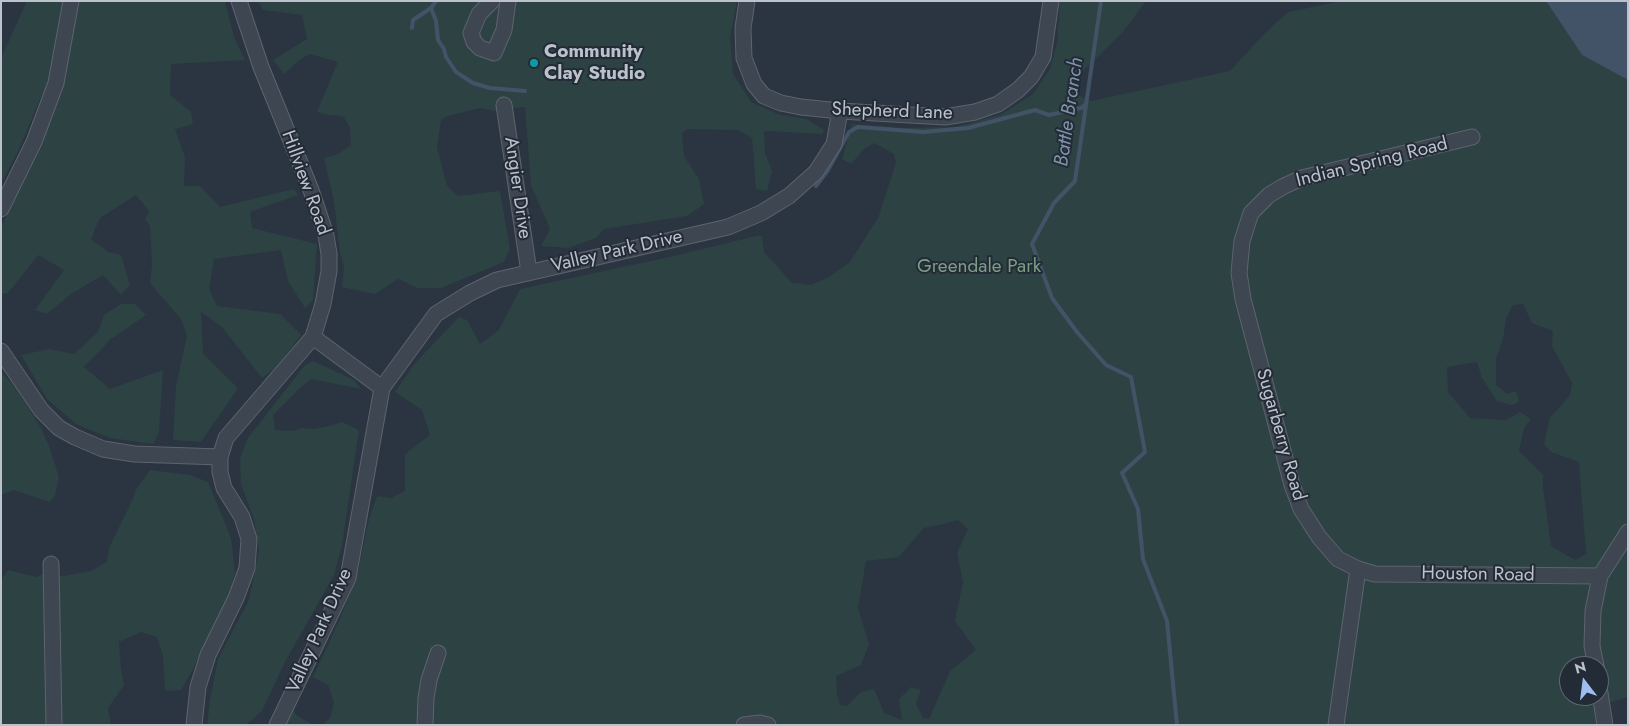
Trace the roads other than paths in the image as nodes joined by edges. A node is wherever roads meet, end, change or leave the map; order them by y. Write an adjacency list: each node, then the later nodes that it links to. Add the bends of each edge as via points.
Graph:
1 (71, 1): 10 (street, via 56,83 34,142)
2 (239, 1): 13 (street, Hillview Road, via 326,235 329,271)
3 (492, 1): 4 (street, via 479,14 471,33 480,48 494,53 504,30)
4 (508, 1)
5 (746, 1): 8 (street, Shepherd Lane, via 744,58 754,84 764,96 801,107)
6 (1051, 1): 8 (street, Shepherd Lane, via 1046,46 1038,68 1018,90 998,104 975,112 945,116)
7 (504, 105): 12 (street, Angier Drive)
8 (840, 111): 12 (street, Valley Park Drive, via 834,144 816,172 789,196 761,213 728,227)
9 (1472, 136): 11 (street, Indian Spring Road, via 1302,178 1269,196)
10 (1, 209)
11 (1251, 214): 19 (street, Sugarberry Road, via 1242,241 1239,273 1243,300 1292,485 1301,509 1319,537 1338,559)
12 (529, 272): 15 (street, Valley Park Drive, via 497,280 436,314)
13 (313, 338): 15 (street); 16 (street, Hillview Road, via 226,438)
14 (1, 351): 16 (street, via 41,410 59,428 74,437 102,449 134,454)
15 (382, 388): 26 (street, Valley Park Drive, via 348,578)
16 (220, 457): 25 (street, via 224,488 242,516 249,539 247,568 208,654 198,687)
17 (1628, 532): 20 (street)
18 (51, 564): 24 (street)
19 (1358, 569): 20 (street, Houston Road, via 1375,574); 30 (street)
20 (1600, 576): 22 (street, via 1593,611)
21 (438, 653): 27 (street, via 429,680)
22 (1594, 656)
23 (1602, 706): 31 (street)
24 (54, 725)
25 (194, 725)
26 (277, 725)
27 (424, 725)
28 (744, 725): 29 (street)
29 (768, 725)
30 (1336, 725)
31 (1605, 725)

